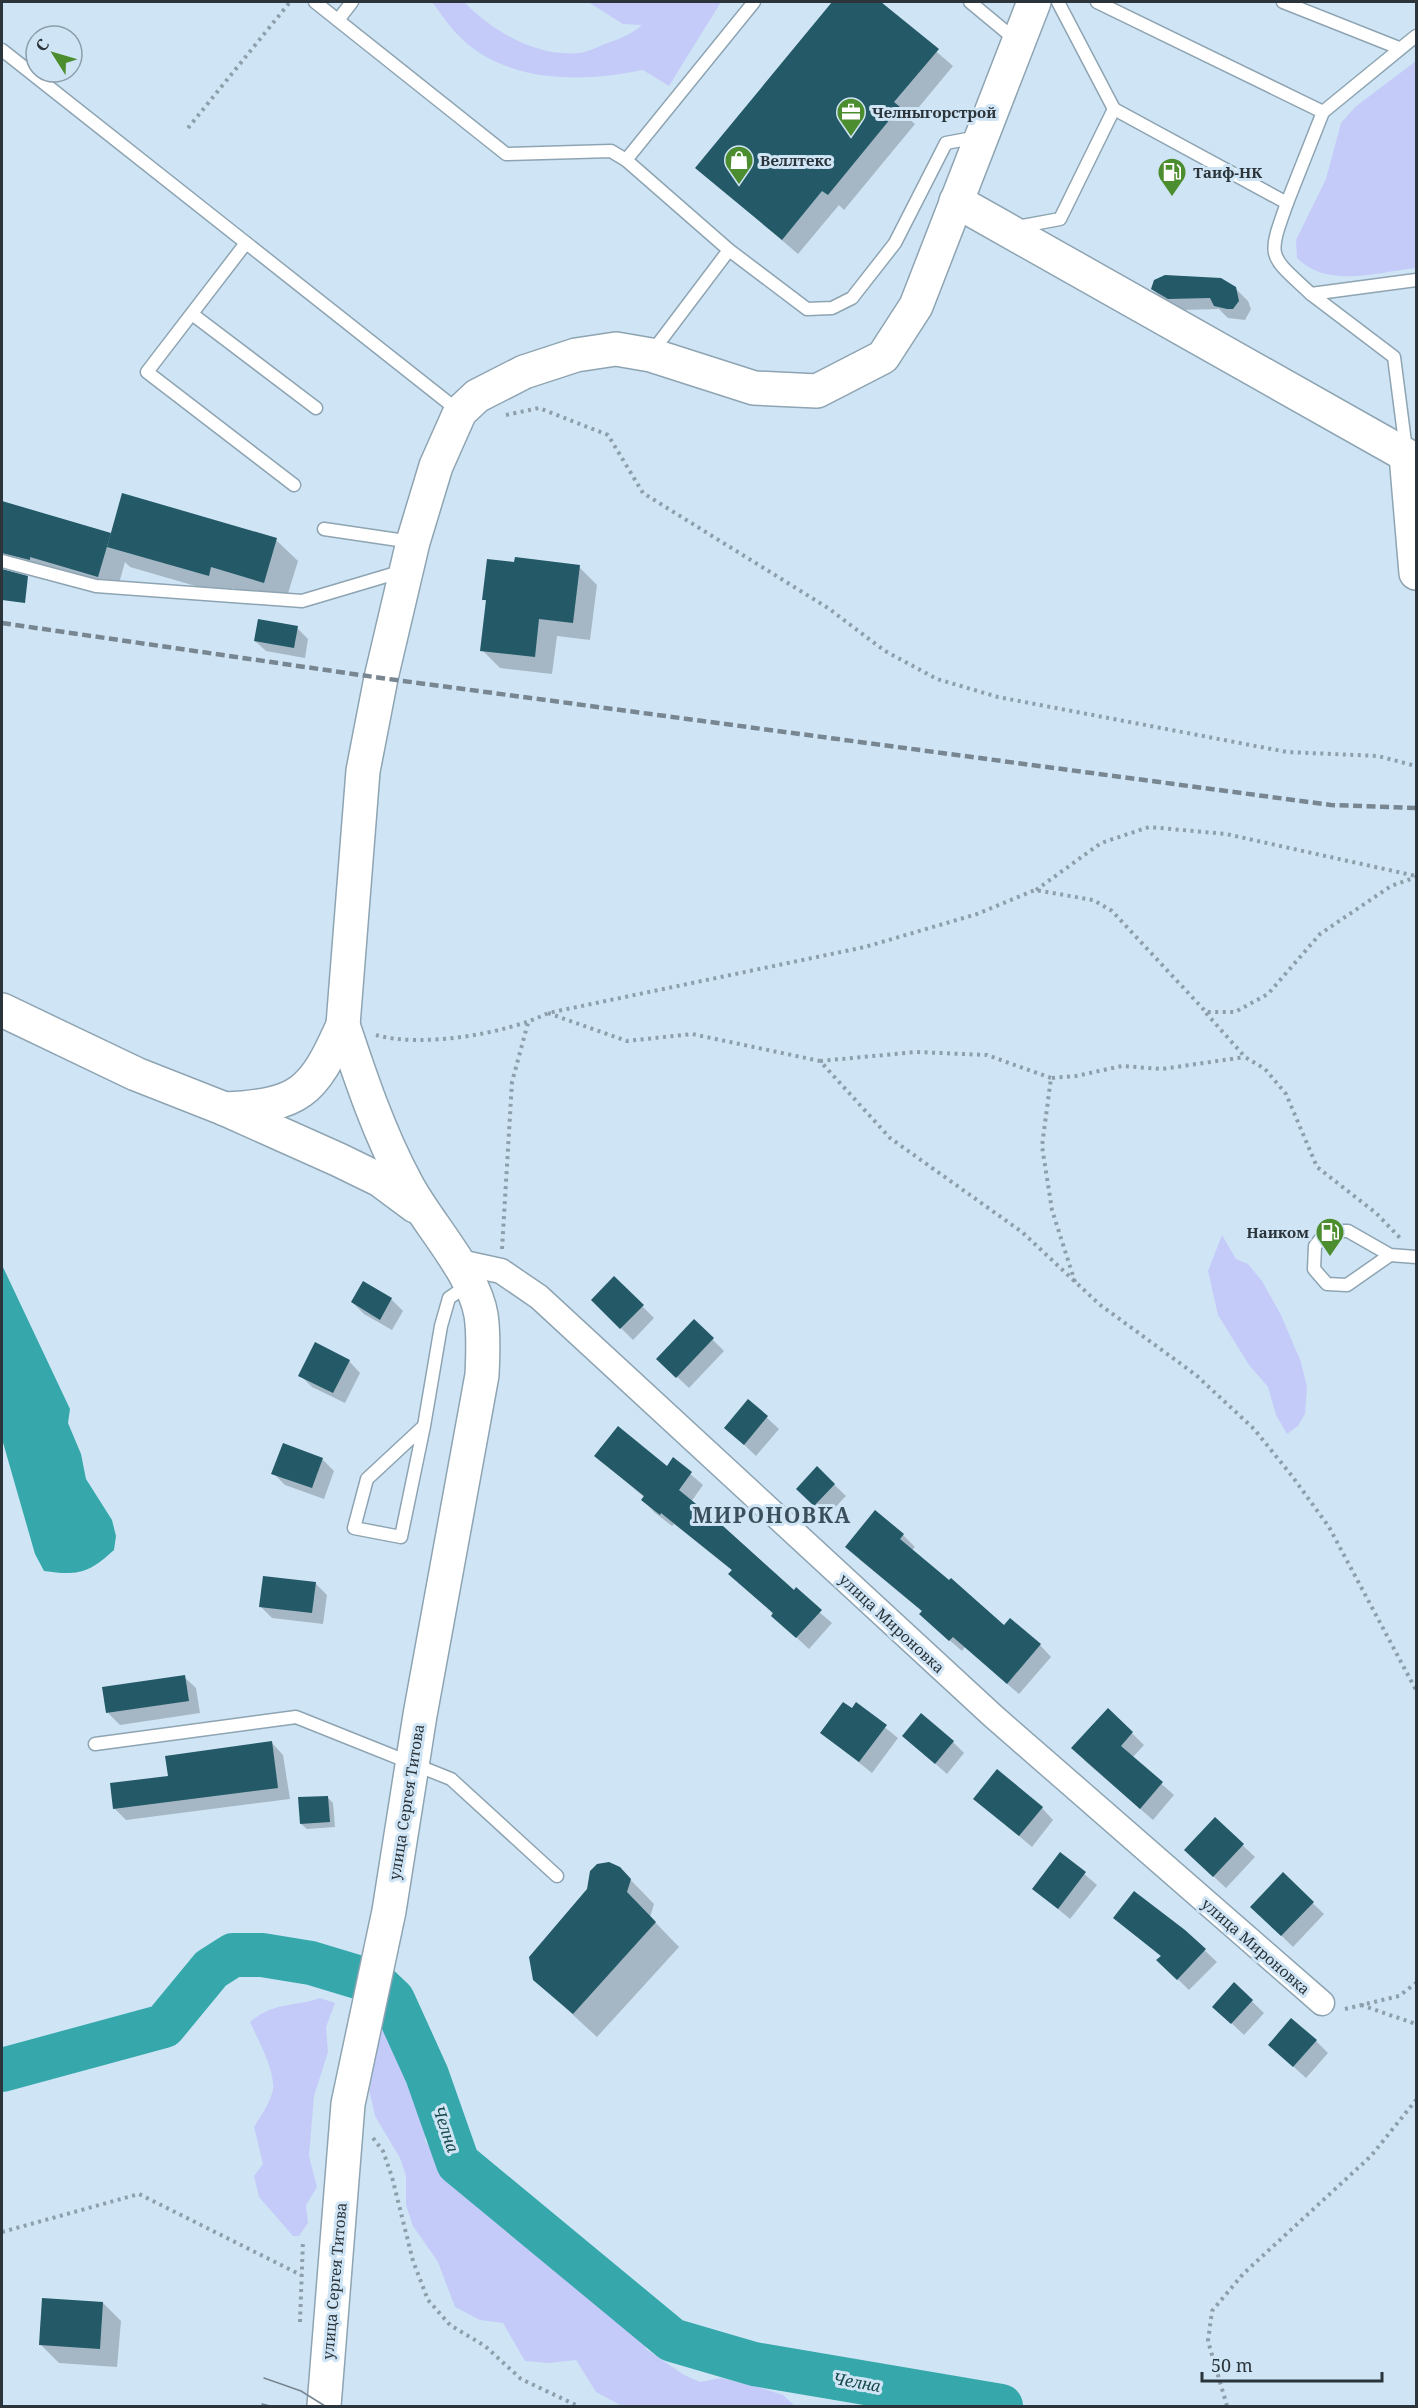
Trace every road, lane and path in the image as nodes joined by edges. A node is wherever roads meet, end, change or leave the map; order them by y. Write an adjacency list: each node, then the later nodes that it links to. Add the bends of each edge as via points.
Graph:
1 (290, 2): 17 (path)
2 (315, 2): 10 (lane)
3 (352, 2): 10 (lane)
4 (754, 2): 19 (lane)
5 (970, 2): 12 (lane)
6 (1034, 2): 12 (street)
7 (1058, 2): 15 (lane)
8 (1097, 2): 16 (lane)
9 (1283, 2): 13 (lane)
10 (338, 20): 19 (lane, via 506,154 611,151)
11 (1416, 36): 13 (lane)
12 (1017, 40): 18 (street)
13 (1399, 48): 16 (lane)
14 (2, 50): 23 (lane)
15 (1114, 109): 21 (lane); 22 (lane, via 1060,219)
16 (1323, 112): 21 (lane)
17 (189, 128)
18 (979, 137): 20 (street); 24 (lane, via 946,143 895,243 852,298 832,308 807,309)
19 (626, 160): 24 (lane)
20 (956, 201): 22 (street); 28 (street, via 916,306 883,357 817,391 754,388)
21 (1287, 203): 26 (lane, via 1272,246 1277,260)
22 (1007, 229): 31 (street)
23 (246, 243): 27 (lane); 29 (lane)
24 (729, 250): 28 (lane)
25 (1416, 280): 26 (lane)
26 (1311, 294): 31 (lane, via 1394,357)
27 (192, 314): 30 (lane); 32 (lane, via 147,372)
28 (651, 355): 29 (street, via 616,349 576,355 524,372)
29 (469, 404): 34 (street, via 436,466); 37 (path, via 501,416 539,408 608,435 643,494 828,608 885,651 937,679 998,697 1287,752 1377,756)
30 (315, 408)
31 (1406, 455): 36 (street)
32 (294, 485)
33 (324, 529): 34 (lane)
34 (410, 556): 35 (lane, via 302,602 96,586); 44 (street, via 363,771)
35 (2, 561)
36 (1416, 573)
37 (1416, 766)
38 (1416, 877): 39 (path, via 1226,834 1149,827 1101,843); 42 (path, via 1391,886 1320,934 1268,994 1234,1011)
39 (1035, 890): 41 (path, via 977,914 865,947); 42 (path, via 1093,900 1112,911)
40 (2, 1010): 48 (street, via 136,1074)
41 (548, 1012): 43 (path); 46 (path, via 627,1041 692,1034)
42 (1206, 1012): 45 (path)
43 (528, 1023): 44 (path, via 460,1036 396,1041); 53 (path, via 512,1082)
44 (343, 1025): 48 (street, via 312,1084 279,1104); 49 (street, via 386,1141)
45 (1245, 1057): 47 (path, via 1162,1069 1122,1066); 50 (path, via 1265,1069 1286,1094 1317,1167 1376,1213)
46 (820, 1061): 47 (path, via 916,1052 987,1055); 55 (path, via 890,1138 1022,1232)
47 (1051, 1078): 55 (path, via 1042,1146 1052,1210)
48 (225, 1109): 49 (street, via 381,1180)
49 (423, 1213): 54 (street, улица Сергея Титова)
50 (1408, 1246)
51 (1390, 1255): 51 (lane, via 1348,1231 1327,1231 1315,1246 1314,1269 1326,1284 1347,1285); 52 (lane)
52 (1416, 1257)
53 (501, 1271): 54 (street, улица Мироновка); 62 (street, улица Мироновка, via 539,1297 993,1716)
54 (462, 1273): 56 (lane, via 441,1326); 59 (street, улица Сергея Титова, via 481,1313 482,1374)
55 (1075, 1282): 57 (path, via 1196,1375 1254,1429 1329,1527)
56 (424, 1426): 56 (lane, via 367,1479 354,1528 400,1537)
57 (1416, 1690)
58 (95, 1744): 59 (lane, via 296,1717)
59 (413, 1762): 60 (lane, via 451,1779); 66 (street, улица Сергея Титова, via 389,1911)
60 (556, 1876)
61 (1416, 1983): 63 (path, via 1399,1996)
62 (1322, 2003): 63 (path, via 1342,2010)
63 (1361, 2005): 64 (path)
64 (1416, 2024)
65 (1416, 2100): 71 (path, via 1371,2156 1243,2274 1212,2311 1208,2340)
66 (348, 2108): 69 (street, улица Сергея Титова); 70 (path, via 382,2151 428,2300 450,2325 484,2346 521,2379)
67 (2, 2232): 68 (path, via 139,2194)
68 (301, 2275)
69 (324, 2406)
70 (578, 2406)
71 (1227, 2406)

